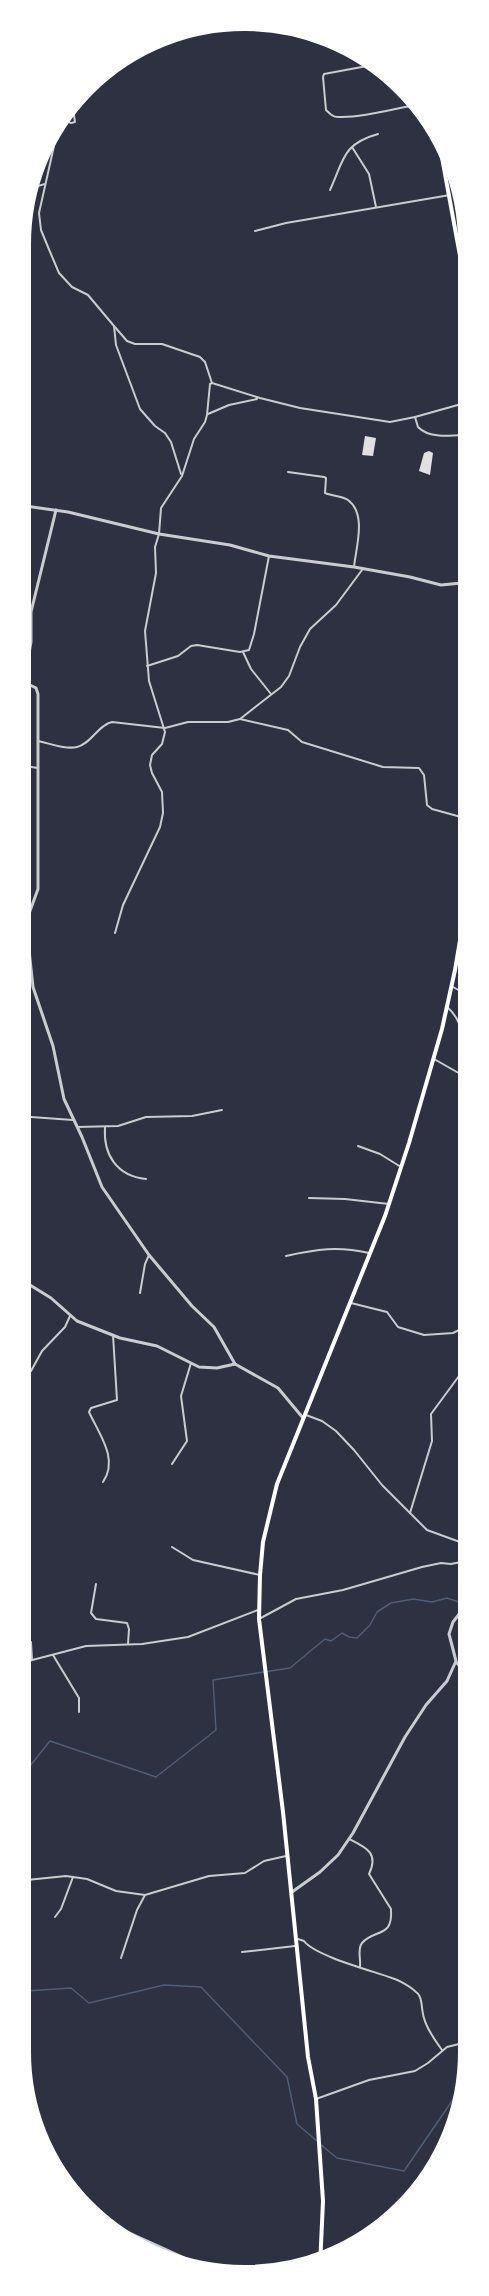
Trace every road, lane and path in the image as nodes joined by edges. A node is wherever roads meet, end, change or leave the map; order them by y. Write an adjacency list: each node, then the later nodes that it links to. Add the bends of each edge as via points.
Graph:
1 (368, 66): 2 (street, via 324,74 326,110 330,114 353,116)
2 (412, 106)
3 (73, 110): 4 (street, via 75,122)
4 (66, 121)
5 (378, 134): 7 (street)
6 (51, 144): 9 (street)
7 (352, 147): 11 (street, via 344,156); 13 (street, via 369,174)
8 (441, 151): 12 (main road)
9 (45, 184): 10 (street); 17 (street, via 39,222 59,273 72,287 88,295)
10 (34, 187)
11 (330, 190)
12 (450, 195): 13 (street); 15 (main road)
13 (376, 207): 14 (street)
14 (255, 231)
15 (461, 257): 16 (main road)
16 (462, 263)
17 (114, 326): 18 (street, via 128,342 162,344 200,357); 25 (street, via 116,345 140,409 171,442)
18 (212, 383): 19 (street); 21 (street)
19 (260, 398): 21 (street, via 239,401); 22 (street, via 390,422)
20 (462, 404): 22 (street)
21 (207, 415): 25 (street)
22 (415, 417): 23 (street, via 424,433)
23 (462, 434)
24 (288, 472): 30 (street, via 324,477 325,493 350,503 359,519)
25 (182, 476): 28 (street, via 161,508)
26 (27, 506): 27 (street)
27 (56, 510): 28 (street); 34 (street, via 31,612)
28 (159, 534): 29 (street, via 230,544); 35 (street, via 145,631)
29 (269, 556): 30 (street); 33 (street, via 254,634 249,650)
30 (354, 567): 31 (street)
31 (362, 570): 32 (street, via 441,585); 37 (street, via 336,605 304,637 289,676)
32 (462, 583)
33 (243, 652): 35 (street, via 197,645); 37 (street)
34 (27, 665)
35 (147, 666): 39 (street, via 152,695)
36 (27, 684): 40 (street, via 37,690)
37 (272, 695): 38 (street)
38 (240, 719): 39 (street, via 188,722); 43 (street, via 288,730 302,741 383,767 419,768 424,775 427,805)
39 (165, 728): 40 (street, via 112,722 76,747); 48 (street, via 162,744 154,751 150,765 162,792 164,813)
40 (38, 741): 42 (street)
41 (27, 766): 42 (street)
42 (38, 768): 44 (street, via 38,889)
43 (462, 817)
44 (28, 914): 45 (street)
45 (27, 918)
46 (462, 928): 49 (main road)
47 (27, 931): 58 (street, via 33,987)
48 (115, 933)
49 (461, 934): 50 (main road)
50 (452, 987): 51 (street); 52 (main road)
51 (462, 992)
52 (447, 1007): 53 (street, via 455,1014); 54 (main road)
53 (462, 1031)
54 (434, 1059): 55 (street); 62 (main road)
55 (462, 1075)
56 (222, 1110): 60 (street, via 192,1116 146,1117)
57 (27, 1117): 58 (street)
58 (73, 1120): 59 (street)
59 (77, 1127): 60 (street); 67 (street, via 102,1187)
60 (105, 1127): 63 (street, via 105,1145 115,1163 128,1175)
61 (358, 1146): 62 (street)
62 (401, 1167): 65 (main road)
63 (146, 1179)
64 (309, 1198): 65 (street)
65 (389, 1204): 66 (main road)
66 (369, 1254): 68 (street, via 327,1248); 71 (main road)
67 (149, 1255): 70 (street); 76 (street, via 214,1327)
68 (286, 1256)
69 (27, 1283): 72 (street)
70 (140, 1293)
71 (350, 1303): 73 (street, via 387,1312 398,1327 424,1335); 79 (main road)
72 (70, 1316): 74 (street); 78 (street)
73 (462, 1330)
74 (113, 1335): 75 (street, via 157,1346); 81 (street, via 117,1400 88,1412 110,1458 110,1471)
75 (191, 1363): 76 (street, via 217,1368); 80 (street, via 181,1396 187,1441)
76 (235, 1364): 79 (street, via 278,1388)
77 (462, 1374): 82 (street, via 431,1414 432,1441)
78 (27, 1375)
79 (305, 1417): 82 (street, via 322,1421 336,1431); 86 (main road, via 277,1484 263,1542)
80 (172, 1464)
81 (103, 1482)
82 (410, 1513): 83 (street, via 427,1530)
83 (462, 1543)
84 (172, 1547): 86 (street, via 193,1560)
85 (462, 1562): 89 (street, via 441,1563 296,1599 265,1616)
86 (260, 1575): 89 (main road)
87 (96, 1584): 91 (street, via 91,1613 96,1619 127,1623)
88 (460, 1613): 94 (street, via 449,1635)
89 (259, 1614): 91 (street, via 189,1637); 99 (main road)
90 (31, 1642): 93 (street)
91 (128, 1645): 92 (street, via 86,1646)
92 (53, 1654): 93 (street); 97 (street, via 79,1698)
93 (32, 1661): 95 (street)
94 (456, 1661): 96 (street); 98 (street, via 447,1681 405,1737)
95 (27, 1662)
96 (462, 1668)
97 (79, 1712)
98 (349, 1839): 102 (street, via 333,1860); 109 (street, via 372,1856 369,1874 391,1909 388,1928 361,1946)
99 (286, 1856): 102 (main road); 103 (street, via 264,1861 245,1873 209,1876)
100 (74, 1877): 101 (street); 103 (street, via 116,1891); 104 (street)
101 (27, 1880)
102 (290, 1893): 105 (main road)
103 (145, 1895): 108 (street)
104 (56, 1917)
105 (295, 1939): 106 (main road); 109 (street)
106 (296, 1946): 107 (street); 112 (main road)
107 (242, 1952)
108 (121, 1958)
109 (360, 1967): 111 (street, via 393,1978 419,1994 426,2024)
110 (462, 2044): 111 (street)
111 (442, 2050): 112 (street, via 414,2071 369,2080)
112 (316, 2098): 114 (main road, via 323,2222)
113 (117, 2228): 115 (street)
114 (321, 2255)
115 (198, 2264)

